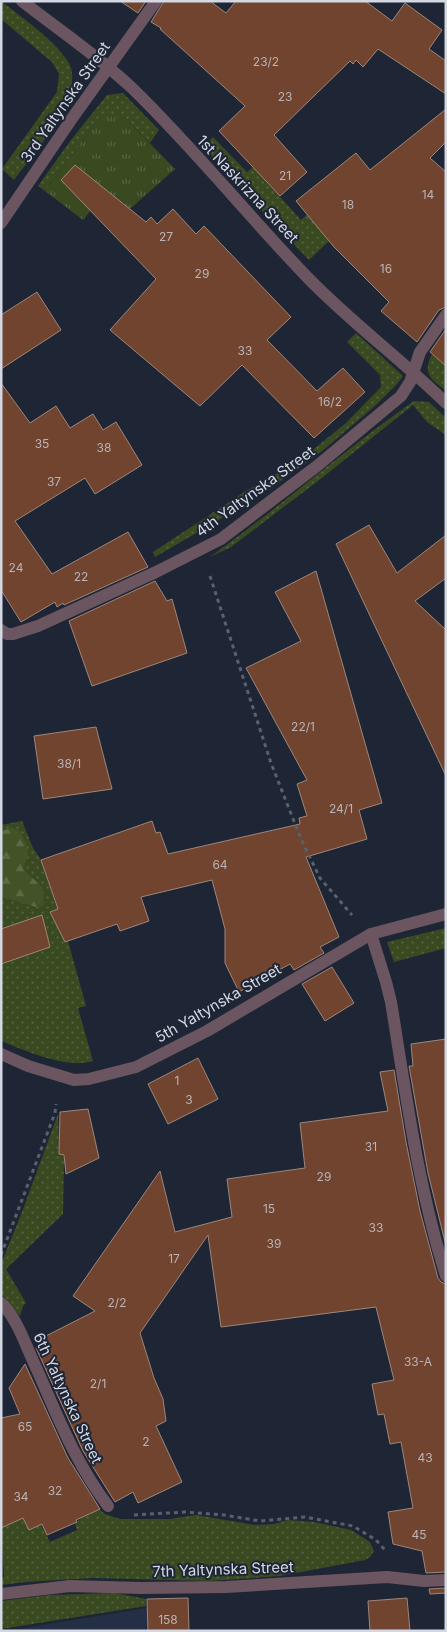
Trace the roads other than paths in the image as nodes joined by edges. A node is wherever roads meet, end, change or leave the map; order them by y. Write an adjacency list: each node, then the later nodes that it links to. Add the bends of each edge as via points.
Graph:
1 (22, 1): 3 (street, 1st Naskrizna Street)
2 (156, 1): 3 (street, 3rd Yaltynska Street)
3 (108, 68): 4 (street, 3rd Yaltynska Street); 6 (street, 1st Naskrizna Street, via 144,101 320,289)
4 (1, 223)
5 (446, 315): 6 (street, 4th Yaltynska Street, via 420,352)
6 (413, 371): 7 (street, 1st Naskrizna Street); 8 (street, 4th Yaltynska Street, via 401,396 392,404 221,539 38,626 13,634)
7 (446, 403)
8 (1, 630)
9 (446, 914): 10 (street, 5th Yaltynska Street)
10 (370, 934): 11 (street, 5th Yaltynska Street, via 207,1032 136,1067 74,1080); 12 (street, via 391,1002 424,1194)
11 (1, 1054)
12 (446, 1276)
13 (1, 1303): 14 (street, 6th Yaltynska Street, via 18,1328 76,1457)
14 (108, 1506)
15 (446, 1580): 16 (street, 7th Yaltynska Street, via 388,1577 226,1587 70,1586)
16 (1, 1594)

